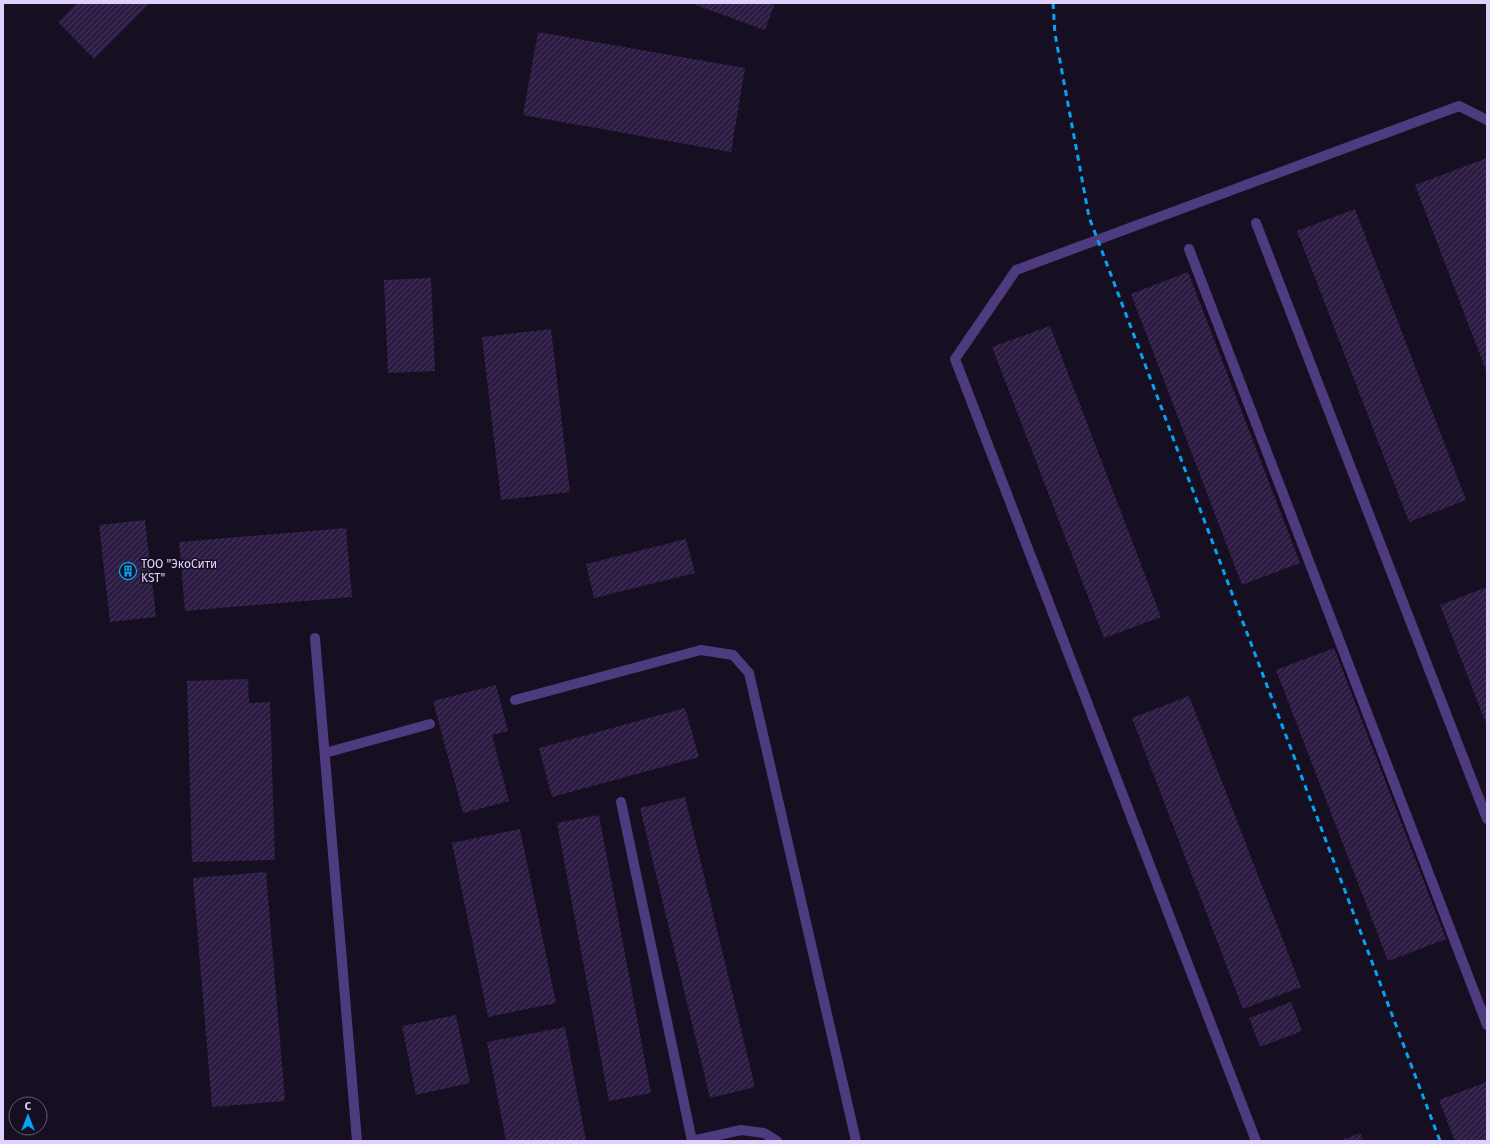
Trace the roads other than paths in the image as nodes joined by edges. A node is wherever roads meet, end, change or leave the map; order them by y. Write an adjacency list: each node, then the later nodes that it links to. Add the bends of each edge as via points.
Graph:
1 (1487, 120): 15 (lane, via 1459,106 1016,270 955,359)
2 (1256, 223): 9 (lane)
3 (1189, 248): 10 (lane)
4 (315, 638): 7 (lane)
5 (515, 700): 14 (lane, via 701,650 733,655 749,673)
6 (430, 724): 7 (lane)
7 (325, 753): 11 (lane)
8 (621, 802): 12 (lane)
9 (1487, 819)
10 (1487, 1025)
11 (357, 1141)
12 (692, 1141): 13 (lane, via 742,1130 764,1133)
13 (777, 1141)
14 (856, 1141)
15 (1256, 1141)

